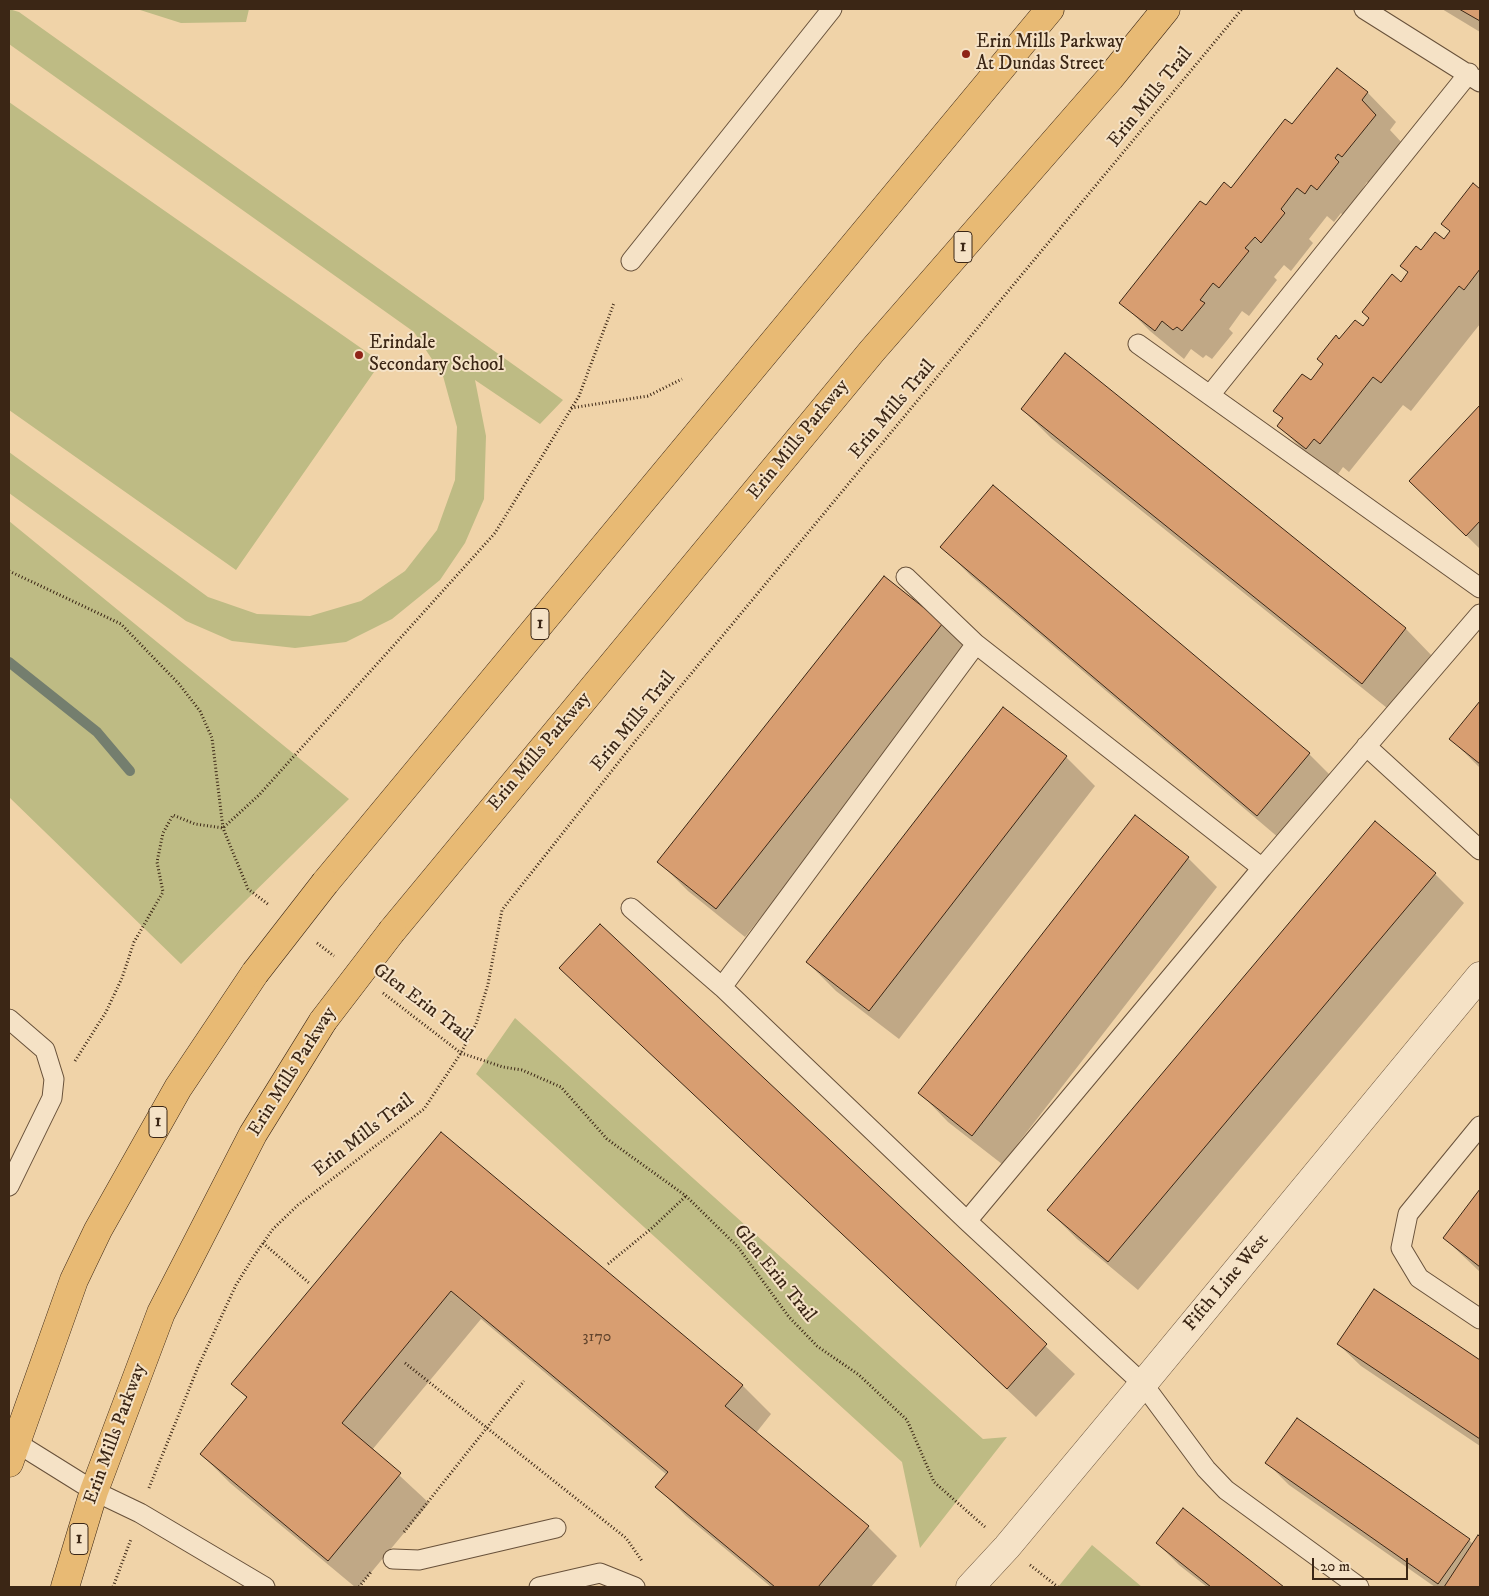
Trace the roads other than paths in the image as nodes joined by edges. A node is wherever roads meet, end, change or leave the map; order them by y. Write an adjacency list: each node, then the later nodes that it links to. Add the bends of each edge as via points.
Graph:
1 (832, 9): 6 (lane)
2 (1050, 9): 25 (main road, 1, bridge, via 325,883 255,973 174,1096 98,1230 74,1280)
3 (1166, 9): 26 (main road, Erin Mills Parkway / 1, bridge, via 1110,78 872,351 392,931 323,1021 253,1134 161,1313)
4 (1364, 9): 5 (lane)
5 (1475, 78): 8 (lane)
6 (631, 261)
7 (1138, 344): 8 (lane)
8 (1210, 395): 10 (lane)
9 (906, 577): 12 (lane)
10 (1480, 588)
11 (1480, 614): 13 (lane)
12 (976, 644): 15 (lane); 18 (lane)
13 (1366, 746): 14 (lane); 15 (lane)
14 (1480, 850)
15 (1262, 868): 22 (lane)
16 (631, 908): 18 (lane)
17 (1480, 976): 24 (street, Fifth Line West)
18 (722, 987): 22 (lane)
19 (9, 1019): 21 (lane, via 45,1050 54,1079 52,1098)
20 (1480, 1126): 23 (lane, via 1408,1214 1401,1248 1419,1278)
21 (9, 1186)
22 (967, 1221): 24 (lane)
23 (1480, 1319)
24 (1144, 1384): 33 (street, Fifth Line West); 34 (lane, via 1206,1469 1226,1490)
25 (13, 1453): 26 (lane)
26 (94, 1491): 29 (main road, Erin Mills Parkway / 1); 30 (lane, via 140,1513)
27 (556, 1528): 28 (lane, via 419,1560)
28 (385, 1562)
29 (65, 1587)
30 (266, 1587)
31 (539, 1587): 32 (lane, via 600,1573)
32 (635, 1587)
33 (970, 1587)
34 (1359, 1587)

